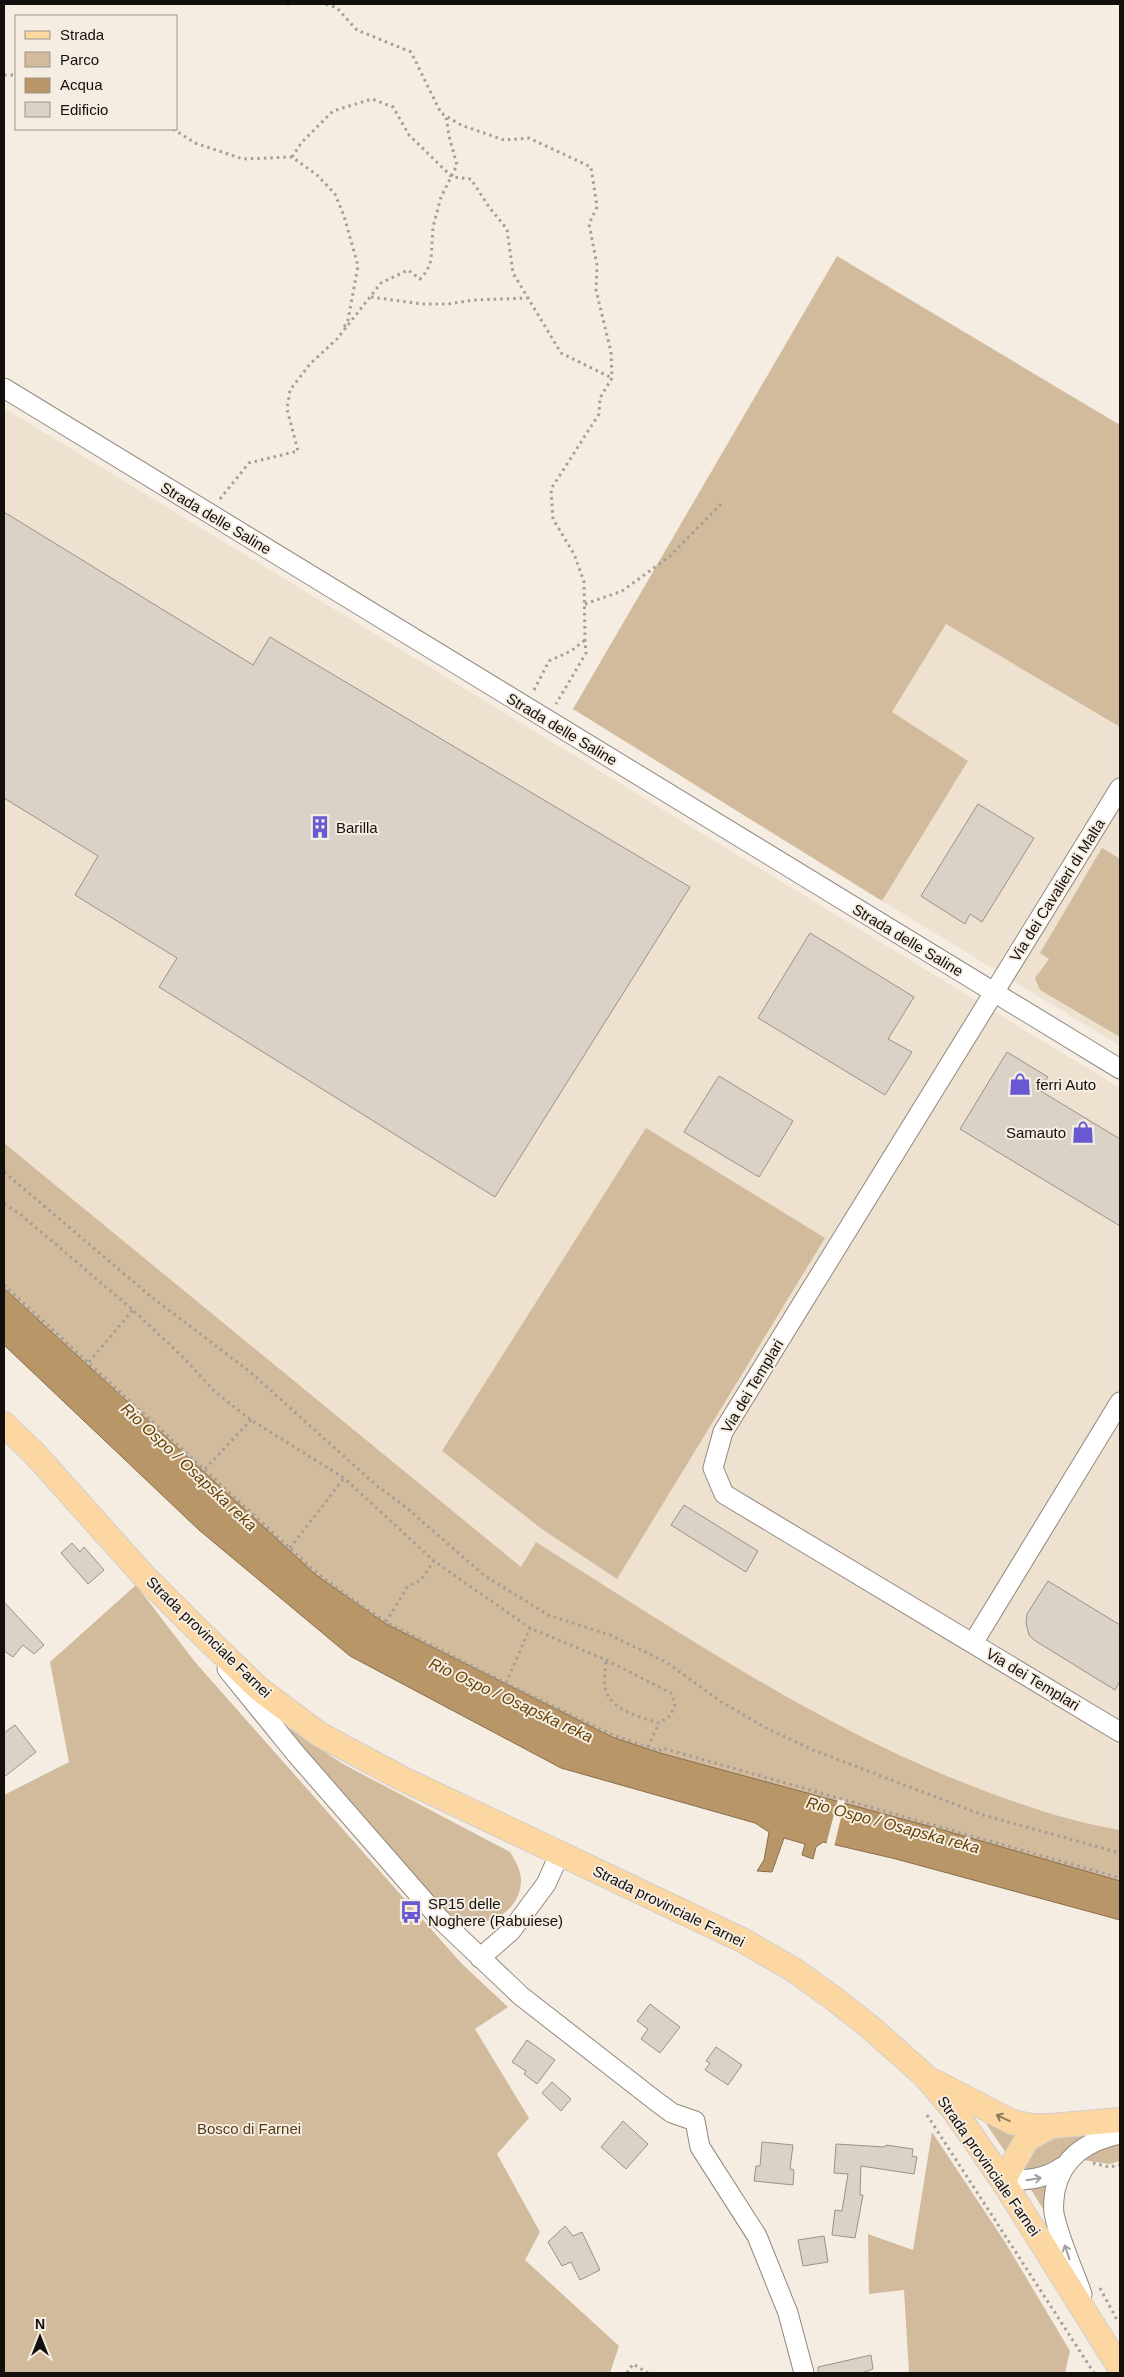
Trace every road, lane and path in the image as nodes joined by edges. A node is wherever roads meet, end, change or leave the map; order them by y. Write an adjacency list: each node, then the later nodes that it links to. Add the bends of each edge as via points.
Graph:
1 (326, 4): 2 (path, via 337,8 357,30 411,52 441,113)
2 (446, 116): 5 (path, via 458,165); 9 (path, via 461,125 504,140 529,138 591,167 597,207 589,224 597,265 596,290 611,352)
3 (175, 130): 4 (path, via 195,143 244,159)
4 (292, 157): 5 (path, via 302,142 333,111 372,99 393,107 409,135); 8 (path, via 317,175 335,194 358,266 348,320)
5 (452, 177): 6 (path, via 432,227 432,260 427,271 420,280 408,270 382,283); 7 (path, via 471,179 507,229 513,273)
6 (371, 297): 7 (path, via 422,304); 8 (path)
7 (526, 298): 9 (path, via 561,353)
8 (337, 338): 12 (path, via 310,364 290,390 287,409 298,451 249,463)
9 (612, 378): 13 (path, via 600,398 598,414 551,489 553,519 574,554 584,582)
10 (4, 388): 12 (street, Strada delle Saline)
11 (721, 504): 13 (path, via 669,556 622,591)
12 (208, 513): 15 (street, Strada delle Saline)
13 (584, 604): 14 (path)
14 (585, 640): 15 (path, via 549,661 536,688); 16 (path, via 586,652)
15 (523, 705): 16 (street, Strada delle Saline)
16 (547, 719): 18 (street, Strada delle Saline)
17 (1120, 788): 18 (street, Via dei Cavalieri di Malta)
18 (994, 992): 19 (street, Strada delle Saline); 35 (street, Via dei Templari, via 723,1432 713,1468 724,1494)
19 (1120, 1069)
20 (4, 1172): 42 (path, via 149,1295 249,1371 377,1486 485,1576 540,1610 610,1634 666,1662 720,1701 812,1750 983,1815)
21 (4, 1204): 23 (path, via 20,1214)
22 (4, 1285): 24 (path)
23 (132, 1310): 24 (path); 26 (path, via 214,1391)
24 (89, 1362): 28 (path)
25 (1120, 1402): 35 (street)
26 (251, 1420): 28 (path); 29 (path)
27 (4, 1424): 34 (main road, Strada provinciale Farnei)
28 (205, 1469): 30 (path)
29 (344, 1478): 30 (path); 31 (path)
30 (290, 1548): 32 (path, via 318,1574)
31 (434, 1560): 32 (path, via 421,1580 408,1586); 33 (path)
32 (386, 1622): 37 (path)
33 (530, 1628): 36 (path); 37 (path)
34 (197, 1630): 41 (main road, Strada provinciale Farnei, via 259,1689 319,1734 403,1779); 44 (street, via 296,1754 440,1919)
35 (973, 1643): 39 (street, Via dei Templari)
36 (606, 1660): 38 (path, via 605,1688 610,1699 620,1708); 38 (path, via 671,1693 675,1705 670,1716)
37 (506, 1683): 40 (path, via 613,1735)
38 (659, 1723): 40 (path)
39 (1120, 1732)
40 (648, 1747): 43 (path, via 660,1751 662,1748)
41 (560, 1853): 44 (street, via 546,1884 512,1931); 45 (main road, Strada provinciale Farnei, via 742,1940 794,1970 870,2027)
42 (1120, 1853)
43 (1120, 1878)
44 (480, 1958): 60 (street, via 545,2016 657,2102 672,2113 695,2121 700,2147 757,2236 788,2313)
45 (925, 2076): 48 (main road, one-way to 45, via 1012,2122); 53 (main road, Strada provinciale Farnei, via 953,2109)
46 (927, 2115): 61 (path)
47 (1120, 2120): 48 (main road)
48 (1051, 2126): 53 (main road, via 1027,2139)
49 (1120, 2134): 52 (street, via 1091,2144)
50 (1088, 2163): 51 (path, via 1109,2167)
51 (1120, 2165)
52 (1062, 2167): 53 (street, one-way to 52, via 1035,2180 1050,2176); 55 (street, one-way to 52, via 1054,2217 1053,2202)
53 (1003, 2181): 55 (main road, Strada provinciale Farnei)
54 (1096, 2280): 56 (path)
55 (1088, 2314): 57 (main road, Strada provinciale Farnei)
56 (1120, 2327)
57 (1120, 2368)
58 (627, 2373): 59 (path, via 633,2364)
59 (648, 2373)
60 (804, 2373)
61 (1094, 2373)

